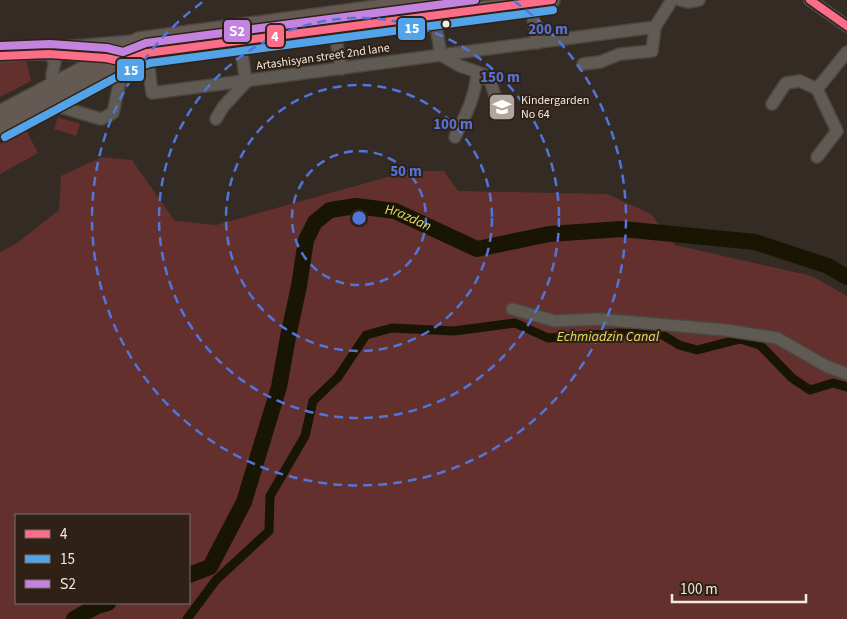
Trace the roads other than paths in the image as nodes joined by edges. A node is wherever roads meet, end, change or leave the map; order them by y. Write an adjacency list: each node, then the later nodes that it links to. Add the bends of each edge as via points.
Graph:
1 (552, 0): 6 (main road)
2 (672, 0): 9 (street)
3 (680, 0): 4 (street)
4 (700, 0)
5 (810, 0): 8 (street)
6 (532, 3): 7 (main road); 12 (street)
7 (435, 8): 10 (main road); 13 (main road); 17 (street)
8 (847, 26)
9 (655, 27): 12 (street, Artashisyan street 2nd lane); 20 (street, via 652,51 620,54 600,62)
10 (334, 28): 11 (main road); 21 (street)
11 (240, 40): 13 (main road); 23 (street)
12 (537, 42): 17 (street, Artashisyan street 2nd lane)
13 (143, 46): 16 (street); 18 (main road); 19 (main road); 23 (street, Artashisyan street 2nd lane, via 152,94)
14 (847, 52): 25 (street)
15 (49, 54): 16 (street); 18 (street); 24 (street, via 55,62)
16 (0, 55)
17 (441, 55): 21 (street, Artashisyan street 2nd lane); 22 (street)
18 (106, 58): 19 (street); 24 (main road)
19 (124, 62): 27 (main road); 27 (street, via 112,113 101,119)
20 (582, 64)
21 (341, 69): 23 (street, Artashisyan street 2nd lane)
22 (477, 72): 26 (street, via 487,77); 32 (street, via 477,84)
23 (246, 82): 30 (street)
24 (53, 86): 29 (main road)
25 (817, 88): 28 (street, via 800,81 786,83); 33 (street, via 837,131)
26 (495, 96)
27 (47, 104): 31 (main road)
28 (772, 104)
29 (0, 113)
30 (216, 119)
31 (0, 128)
32 (455, 137)
33 (817, 156)
34 (512, 309): 35 (street, via 555,321 598,319 726,330 777,338)
35 (847, 374)

